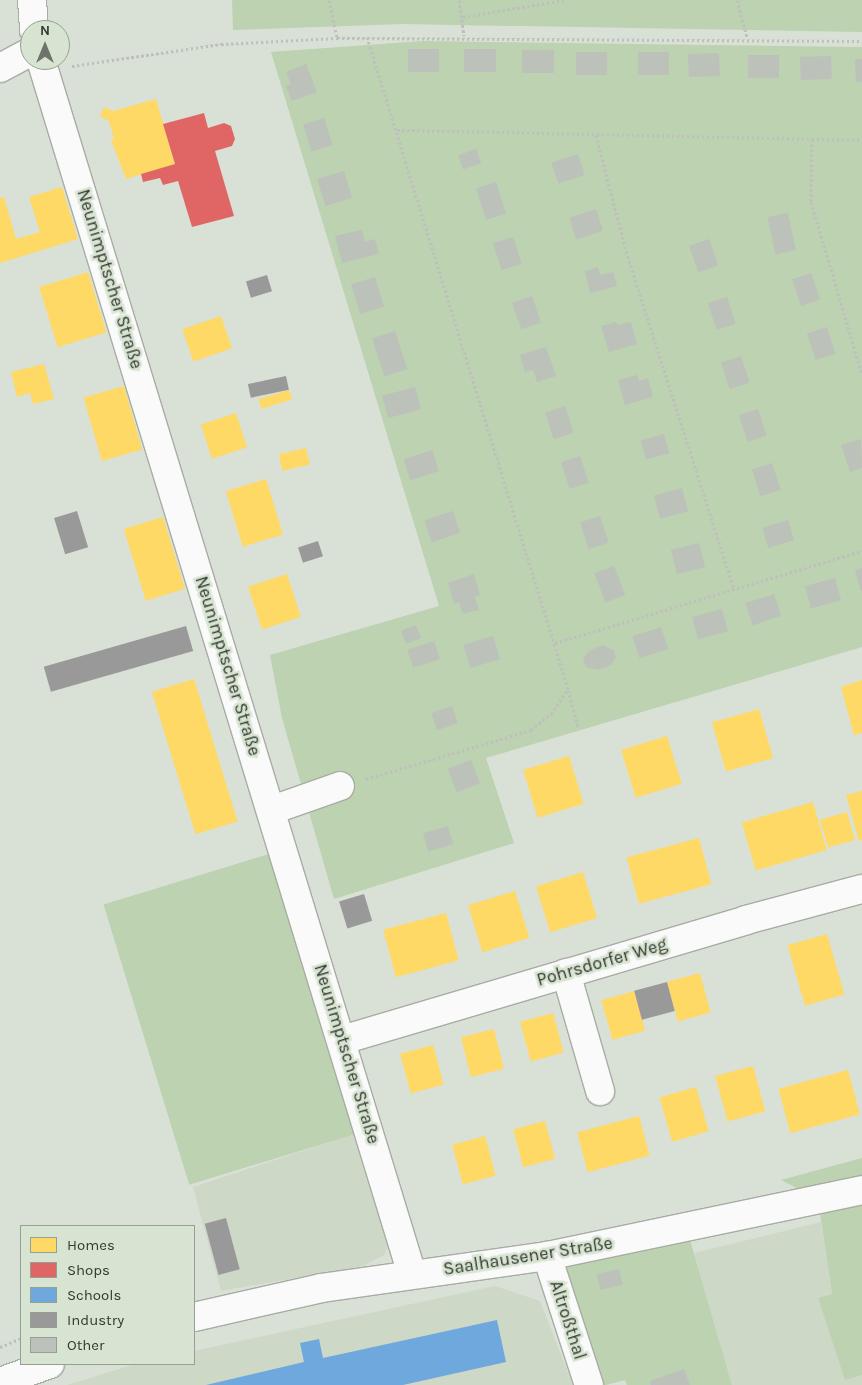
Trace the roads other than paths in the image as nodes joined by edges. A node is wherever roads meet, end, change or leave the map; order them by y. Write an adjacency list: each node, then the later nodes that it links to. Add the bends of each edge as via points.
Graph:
1 (32, 0): 2 (street)
2 (33, 20)
3 (20, 64): 4 (street)
4 (0, 68)
5 (42, 70): 7 (street, Neunimptscher Straße)
6 (340, 786): 7 (street)
7 (272, 810): 10 (street, Neunimptscher Straße)
8 (862, 889): 9 (street, Pohrsdorfer Weg)
9 (566, 973): 10 (street, Pohrsdorfer Weg); 11 (street)
10 (342, 1040): 14 (street, Neunimptscher Straße)
11 (600, 1091)
12 (862, 1190): 13 (street, Saalhausener Straße)
13 (547, 1256): 14 (street, Saalhausener Straße); 18 (street, Altroßthal)
14 (412, 1274): 15 (street, Saalhausener Straße, via 322,1288)
15 (195, 1317)
16 (47, 1365): 17 (street)
17 (0, 1382)
18 (589, 1385)

